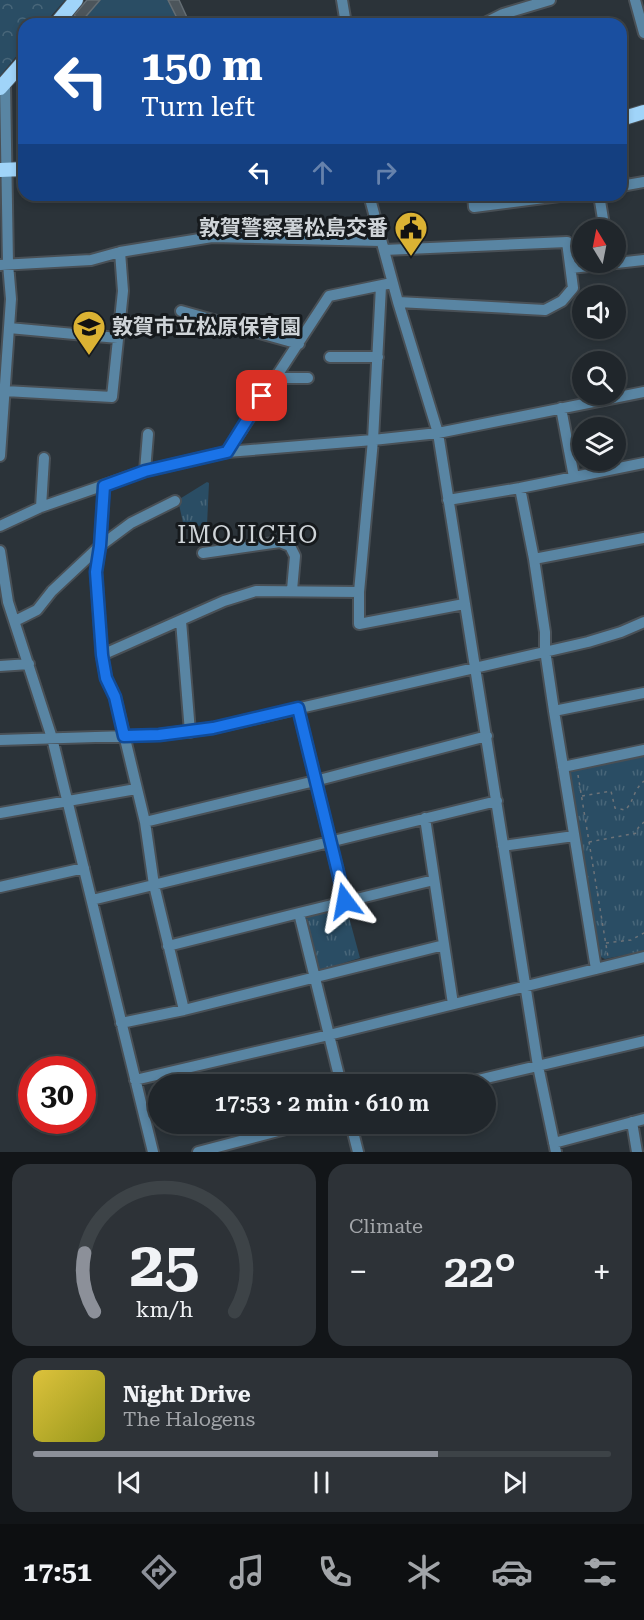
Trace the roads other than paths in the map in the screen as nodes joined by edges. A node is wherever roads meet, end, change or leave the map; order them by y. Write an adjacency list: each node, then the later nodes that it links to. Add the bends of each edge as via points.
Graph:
1 (76, 0): 5 (main road)
2 (342, 0): 6 (street)
3 (550, 0): 7 (street)
4 (635, 0): 8 (street)
5 (61, 18)
6 (345, 18)
7 (495, 18)
8 (644, 33)
9 (18, 68): 10 (main road)
10 (3, 86): 14 (street)
11 (644, 112): 12 (main road)
12 (627, 117)
13 (18, 169): 14 (main road)
14 (3, 170): 22 (street)
15 (644, 182): 16 (street)
16 (627, 185)
17 (371, 201): 23 (street)
18 (474, 201): 19 (street, via 474,207)
19 (512, 201)
20 (600, 201): 21 (street)
21 (603, 219)
22 (4, 227): 27 (street)
23 (382, 245): 24 (street, via 212,237); 28 (street, via 567,242); 30 (street)
24 (120, 252): 27 (street, via 91,260); 36 (street, via 123,291)
25 (644, 260): 26 (street)
26 (626, 262)
27 (4, 265): 32 (street)
28 (572, 268)
29 (572, 273): 33 (street, via 573,288 562,302 545,310)
30 (393, 283): 31 (street); 33 (street)
31 (381, 286): 37 (street, via 329,296); 39 (street)
32 (5, 300): 35 (street)
33 (398, 302): 46 (street)
34 (181, 311): 37 (street)
35 (6, 335): 36 (street); 42 (street)
36 (118, 338): 42 (street, via 112,397)
37 (299, 344): 40 (street)
38 (330, 357): 39 (street)
39 (378, 357): 48 (street)
40 (274, 378): 41 (street); 49 (street)
41 (308, 378)
42 (3, 383): 45 (street)
43 (644, 392): 44 (street)
44 (561, 408): 46 (street); 54 (street)
45 (1, 419): 50 (street)
46 (438, 433): 48 (street); 57 (street)
47 (148, 434): 53 (street)
48 (373, 441): 49 (street); 67 (street)
49 (227, 452): 53 (street)
50 (0, 456)
51 (44, 458): 59 (street)
52 (644, 463): 54 (street)
53 (145, 471): 55 (street)
54 (574, 477): 56 (street)
55 (104, 486): 59 (street); 62 (street)
56 (520, 488): 57 (street); 65 (street)
57 (448, 500): 69 (street)
58 (175, 501): 62 (street)
59 (41, 507): 60 (street)
60 (0, 526)
61 (644, 538): 65 (street)
62 (100, 546): 70 (street, via 37,610); 74 (street, via 96,572)
63 (0, 551): 68 (street)
64 (203, 552): 66 (street, via 280,542 290,546 294,556)
65 (534, 558): 73 (street)
66 (292, 590): 67 (street); 71 (street, via 256,591)
67 (360, 592): 69 (street, via 359,624)
68 (4, 602): 70 (street)
69 (464, 604): 77 (street)
70 (15, 621): 75 (street)
71 (181, 621): 74 (street); 81 (street)
72 (644, 622): 73 (street, via 588,642)
73 (545, 650): 77 (street); 80 (street)
74 (102, 655): 82 (street)
75 (30, 664): 76 (street); 84 (street)
76 (0, 666)
77 (474, 666): 79 (street); 83 (street)
78 (644, 693): 80 (street)
79 (298, 708): 81 (street); 88 (street)
80 (554, 711): 87 (street)
81 (190, 732): 82 (street)
82 (124, 736): 84 (street); 89 (street)
83 (487, 736): 88 (street); 91 (street)
84 (52, 738): 85 (street); 90 (street)
85 (0, 740)
86 (644, 750): 87 (street)
87 (563, 767): 95 (street)
88 (315, 782): 94 (street); 96 (street)
89 (136, 789): 90 (street); 94 (street)
90 (68, 801): 92 (street); 98 (street)
91 (497, 801): 93 (street); 97 (street)
92 (0, 813)
93 (425, 818): 96 (street); 99 (street)
94 (144, 822): 100 (street)
95 (574, 836): 97 (street); 108 (street)
96 (330, 842): 100 (street); 103 (street)
97 (503, 846): 110 (street)
98 (84, 868): 101 (street); 102 (street)
99 (434, 880): 103 (street); 105 (street)
100 (154, 885): 102 (street); 106 (street)
101 (0, 887)
102 (92, 900): 113 (street)
103 (345, 901): 104 (street)
104 (299, 913): 106 (street); 109 (street)
105 (444, 945): 109 (street); 111 (street)
106 (168, 946): 112 (street)
107 (644, 957): 108 (street)
108 (596, 969): 110 (street)
109 (315, 976): 112 (street); 114 (street)
110 (526, 985): 111 (street); 116 (street)
111 (453, 1004): 114 (street)
112 (184, 1010): 113 (street)
113 (121, 1023): 119 (street)
114 (329, 1035): 117 (street); 119 (street)
115 (644, 1041): 116 (street)
116 (538, 1066): 118 (street); 124 (street)
117 (339, 1074)
118 (496, 1076)
119 (135, 1080): 125 (street)
120 (644, 1119): 121 (street)
121 (632, 1122): 124 (street); 128 (street)
122 (267, 1134): 126 (street)
123 (354, 1134): 127 (street)
124 (555, 1148)
125 (153, 1152)
126 (198, 1152)
127 (358, 1152)
128 (637, 1152)

